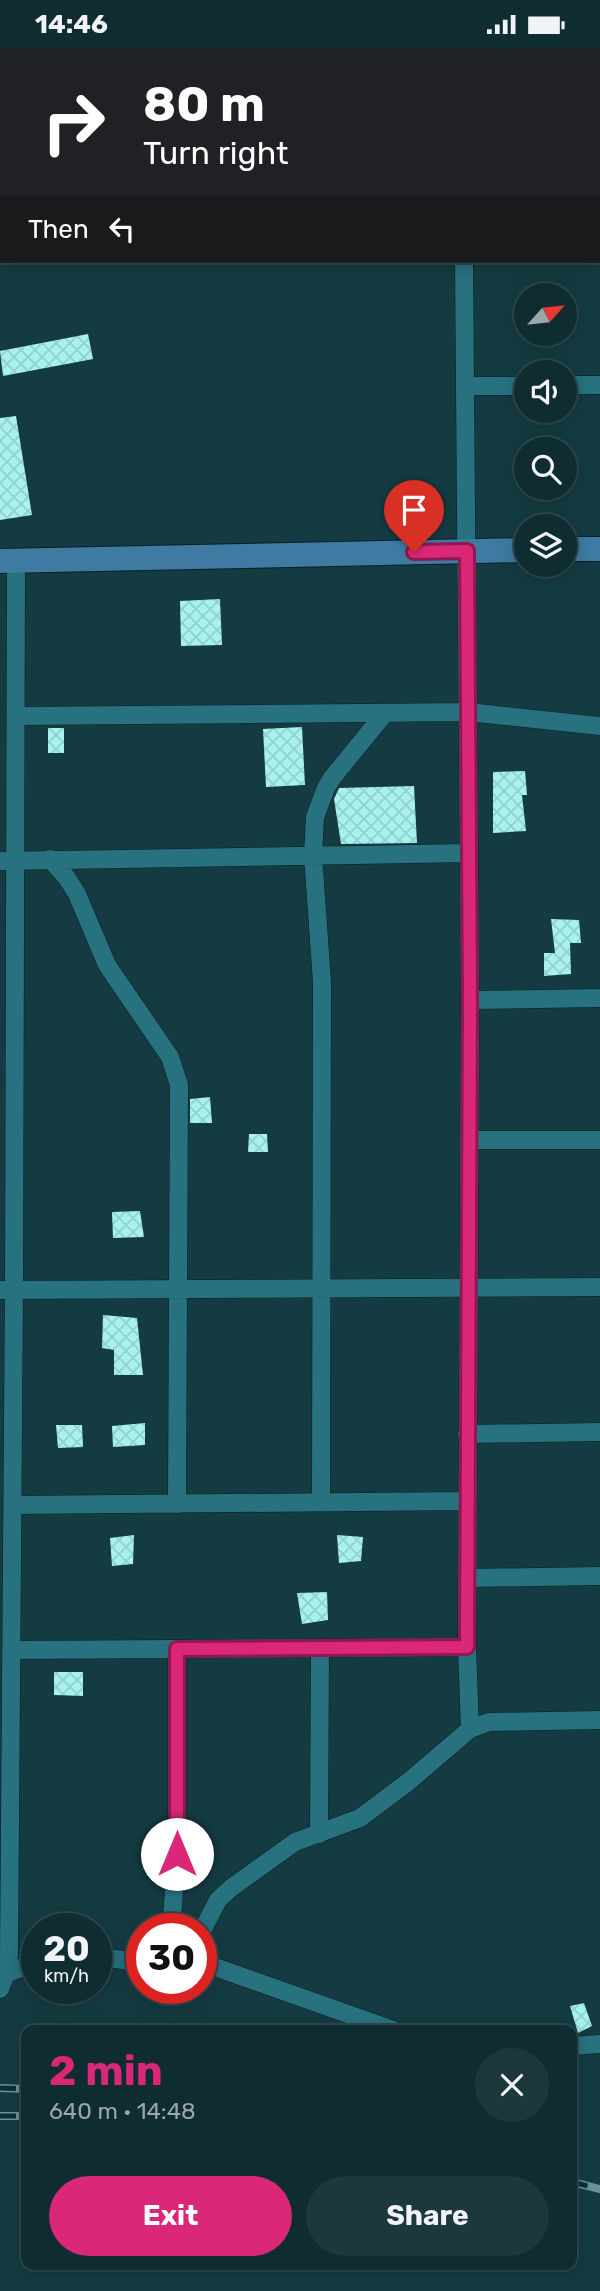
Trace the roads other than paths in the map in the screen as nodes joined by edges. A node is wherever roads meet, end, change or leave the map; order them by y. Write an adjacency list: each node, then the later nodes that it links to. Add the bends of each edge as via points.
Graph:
1 (464, 263): 4 (street)
2 (577, 385): 3 (street)
3 (600, 385)
4 (465, 386): 5 (street); 9 (street)
5 (514, 386)
6 (577, 549): 7 (main road)
7 (600, 549)
8 (514, 550): 9 (main road)
9 (467, 551): 10 (main road); 11 (street)
10 (8, 561): 13 (street)
11 (468, 712): 12 (street); 14 (street); 15 (street)
12 (385, 713): 13 (street); 16 (street, via 326,788 315,817)
13 (17, 716): 18 (street)
14 (600, 726)
15 (469, 853): 16 (street); 20 (street)
16 (313, 855): 17 (street); 28 (street, via 322,982)
17 (50, 859): 18 (street); 27 (street, via 73,886 107,965 174,1065 178,1085)
18 (8, 860): 21 (street)
19 (600, 998): 20 (street)
20 (470, 1000): 22 (street)
21 (8, 1003): 24 (street)
22 (469, 1140): 23 (street); 26 (street)
23 (600, 1140)
24 (8, 1148): 29 (street)
25 (600, 1287): 26 (street)
26 (468, 1288): 28 (street); 31 (street)
27 (178, 1289): 28 (street); 29 (street); 34 (street)
28 (321, 1289): 33 (street)
29 (7, 1290): 35 (street)
30 (600, 1432): 31 (street)
31 (467, 1434): 32 (street)
32 (467, 1501): 33 (street); 37 (street)
33 (321, 1502): 34 (street)
34 (177, 1504): 35 (street)
35 (8, 1514): 41 (street)
36 (600, 1576): 37 (street)
37 (467, 1579): 38 (street)
38 (467, 1647): 39 (street); 43 (street)
39 (320, 1648): 40 (street); 45 (street)
40 (177, 1649): 41 (street); 47 (street, via 177,1854)
41 (11, 1650): 44 (street)
42 (600, 1720): 43 (street, via 489,1722)
43 (470, 1728): 45 (street, via 360,1818)
44 (5, 1733): 46 (street)
45 (319, 1833): 48 (street, via 296,1842 231,1888)
46 (5, 1873): 51 (street)
47 (172, 1913)
48 (211, 1913)
49 (217, 1968): 52 (street)
50 (21, 1971): 51 (street)
51 (3, 1982)
52 (379, 2025)
53 (600, 2044): 54 (street)
54 (577, 2046)

